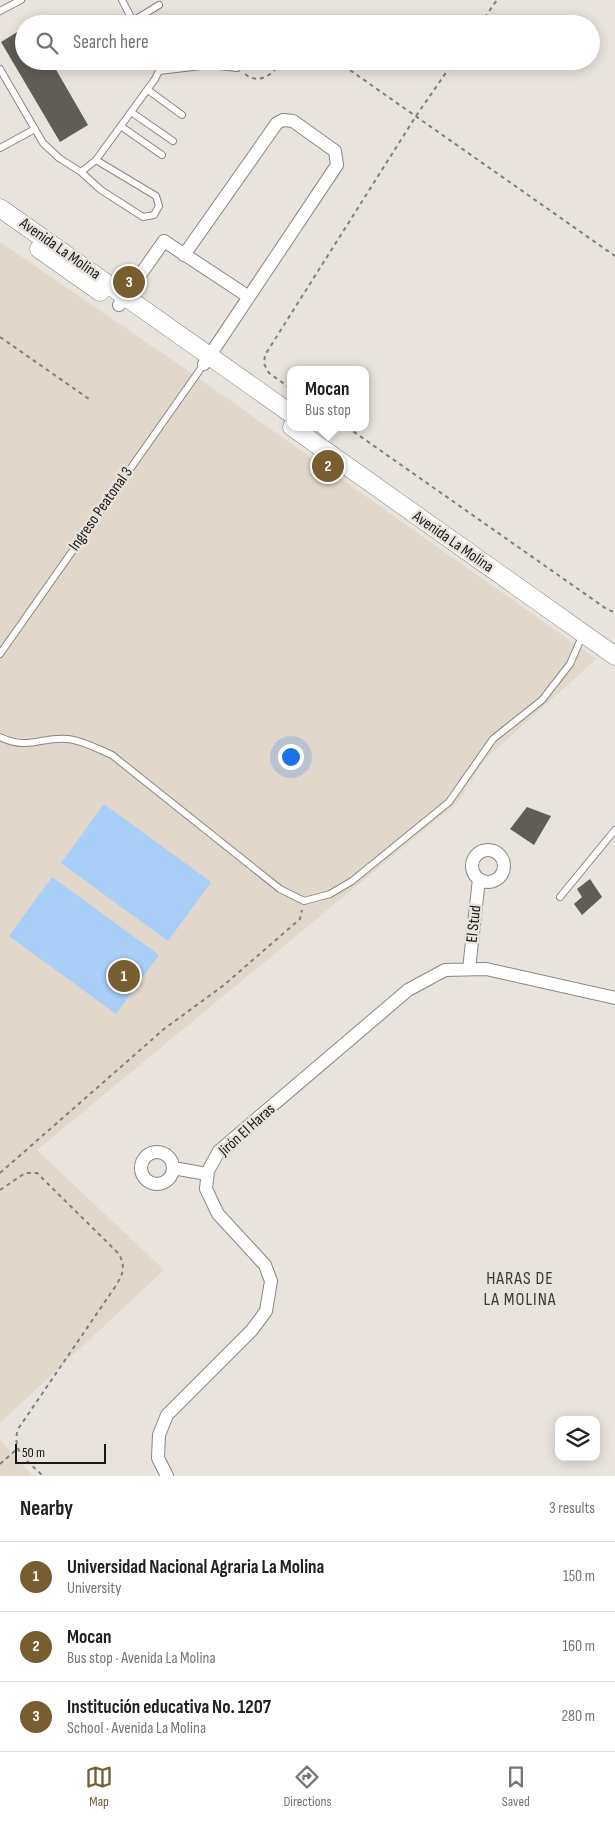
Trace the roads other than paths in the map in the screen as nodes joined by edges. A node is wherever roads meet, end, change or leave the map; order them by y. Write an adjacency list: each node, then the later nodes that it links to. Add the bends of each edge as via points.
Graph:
1 (21, 0): 4 (lane)
2 (122, 0): 5 (lane)
3 (159, 5): 6 (lane)
4 (0, 11)
5 (130, 15)
6 (144, 15)
7 (0, 69): 13 (lane)
8 (156, 70): 9 (lane)
9 (148, 90): 10 (lane); 11 (lane)
10 (131, 112): 12 (lane); 14 (lane)
11 (182, 115)
12 (122, 127): 16 (lane); 17 (lane)
13 (35, 129): 15 (lane); 18 (lane, via 49,149)
14 (173, 141)
15 (0, 148)
16 (162, 155)
17 (96, 160): 18 (lane); 18 (lane, via 156,196 159,206 154,214 143,217)
18 (81, 172)
19 (0, 208): 23 (main road, Avenida La Molina)
20 (0, 222): 23 (main road, Avenida La Molina)
21 (184, 255): 22 (street); 22 (street, via 272,128 283,120 293,121 332,148 337,155 337,165); 23 (street, via 164,241)
22 (249, 297): 24 (street)
23 (123, 300): 24 (main road, Avenida La Molina)
24 (207, 360): 25 (main road, Avenida La Molina); 26 (main road, Avenida La Molina); 31 (lane, Ingreso Peatonal 3)
25 (287, 411)
26 (287, 424)
27 (297, 431): 29 (main road, Avenida La Molina)
28 (316, 431): 30 (main road, Avenida La Molina)
29 (583, 634): 32 (main road, Avenida La Molina); 33 (lane, via 570,664 542,700 493,739 449,802 352,881 322,897 304,900 280,889 112,755 83,742 66,739 27,744)
30 (615, 642)
31 (0, 654)
32 (615, 656)
33 (0, 737)
34 (615, 830): 36 (lane)
35 (478, 879): 37 (street, El Stud)
36 (560, 897)
37 (469, 969): 38 (street, Jirón El Haras, via 486,969); 40 (street, Jirón El Haras, via 445,970 408,990 220,1151)
38 (615, 998)
39 (173, 1168): 40 (street)
40 (208, 1174): 41 (street, Jirón El Haras, via 206,1189 218,1214 264,1265 271,1280 266,1311 252,1330 167,1416 159,1435 158,1458)
41 (166, 1476)

